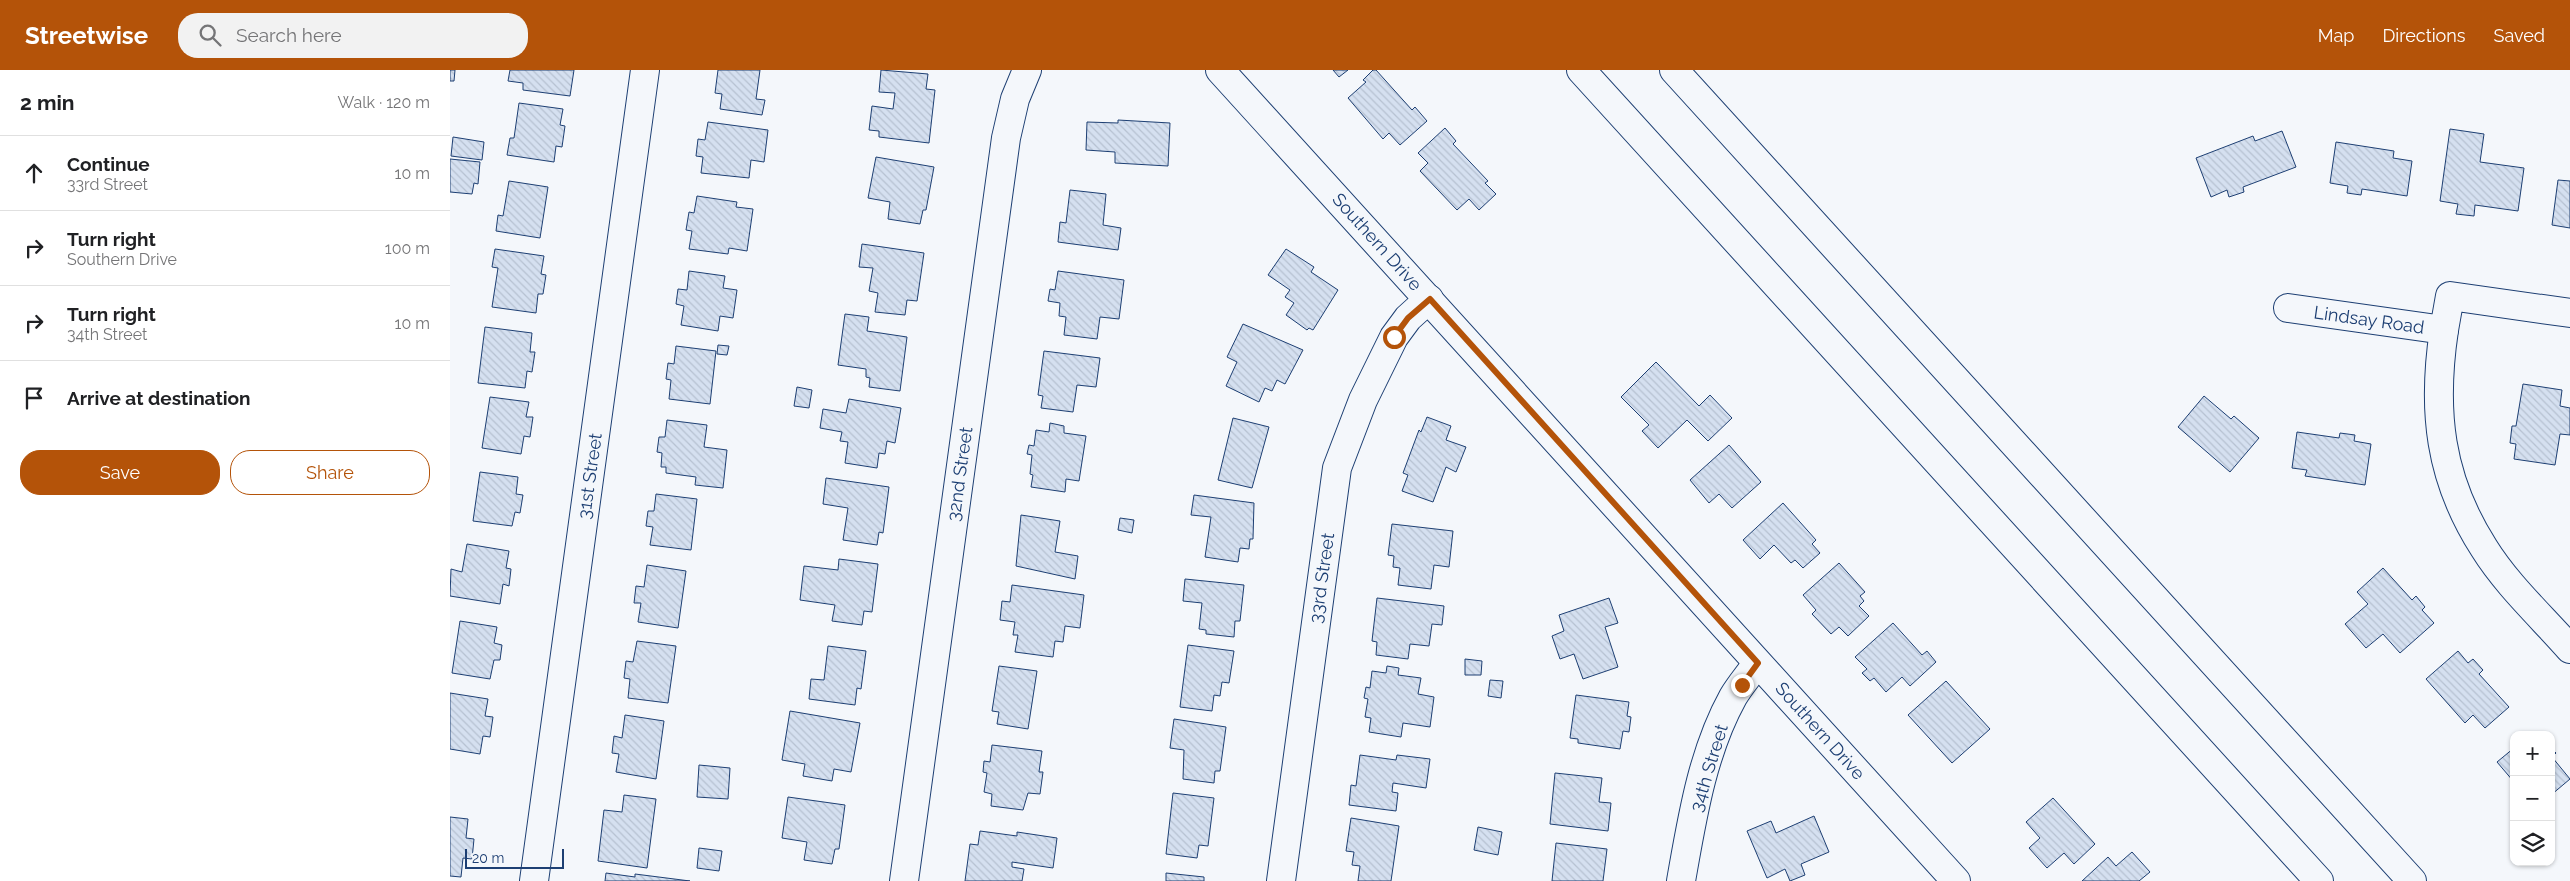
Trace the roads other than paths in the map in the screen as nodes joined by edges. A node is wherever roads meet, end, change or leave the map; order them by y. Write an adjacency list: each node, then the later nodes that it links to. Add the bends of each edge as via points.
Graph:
1 (645, 70): 12 (main road, 31st Street)
2 (1027, 70): 13 (main road, 32nd Street, via 1015,99 1006,138)
3 (1220, 70): 6 (main road, Southern Drive)
4 (1581, 70): 17 (main road)
5 (1674, 70): 18 (main road)
6 (1430, 299): 11 (main road, Southern Drive); 14 (main road, 33rd Street, via 1408,318 1394,337 1363,400 1337,468)
7 (2288, 308): 9 (main road, Lindsay Road)
8 (2570, 313): 9 (main road, Lindsay Road, via 2450,296)
9 (2444, 330): 10 (main road, via 2437,400 2441,438 2464,514 2484,549 2509,582)
10 (2570, 649)
11 (1758, 663): 15 (main road, 34th Street, via 1733,697 1715,736 1699,787); 16 (main road, Southern Drive)
12 (534, 881)
13 (904, 881)
14 (1281, 881)
15 (1681, 881)
16 (1956, 881)
17 (2319, 881)
18 (2412, 881)

